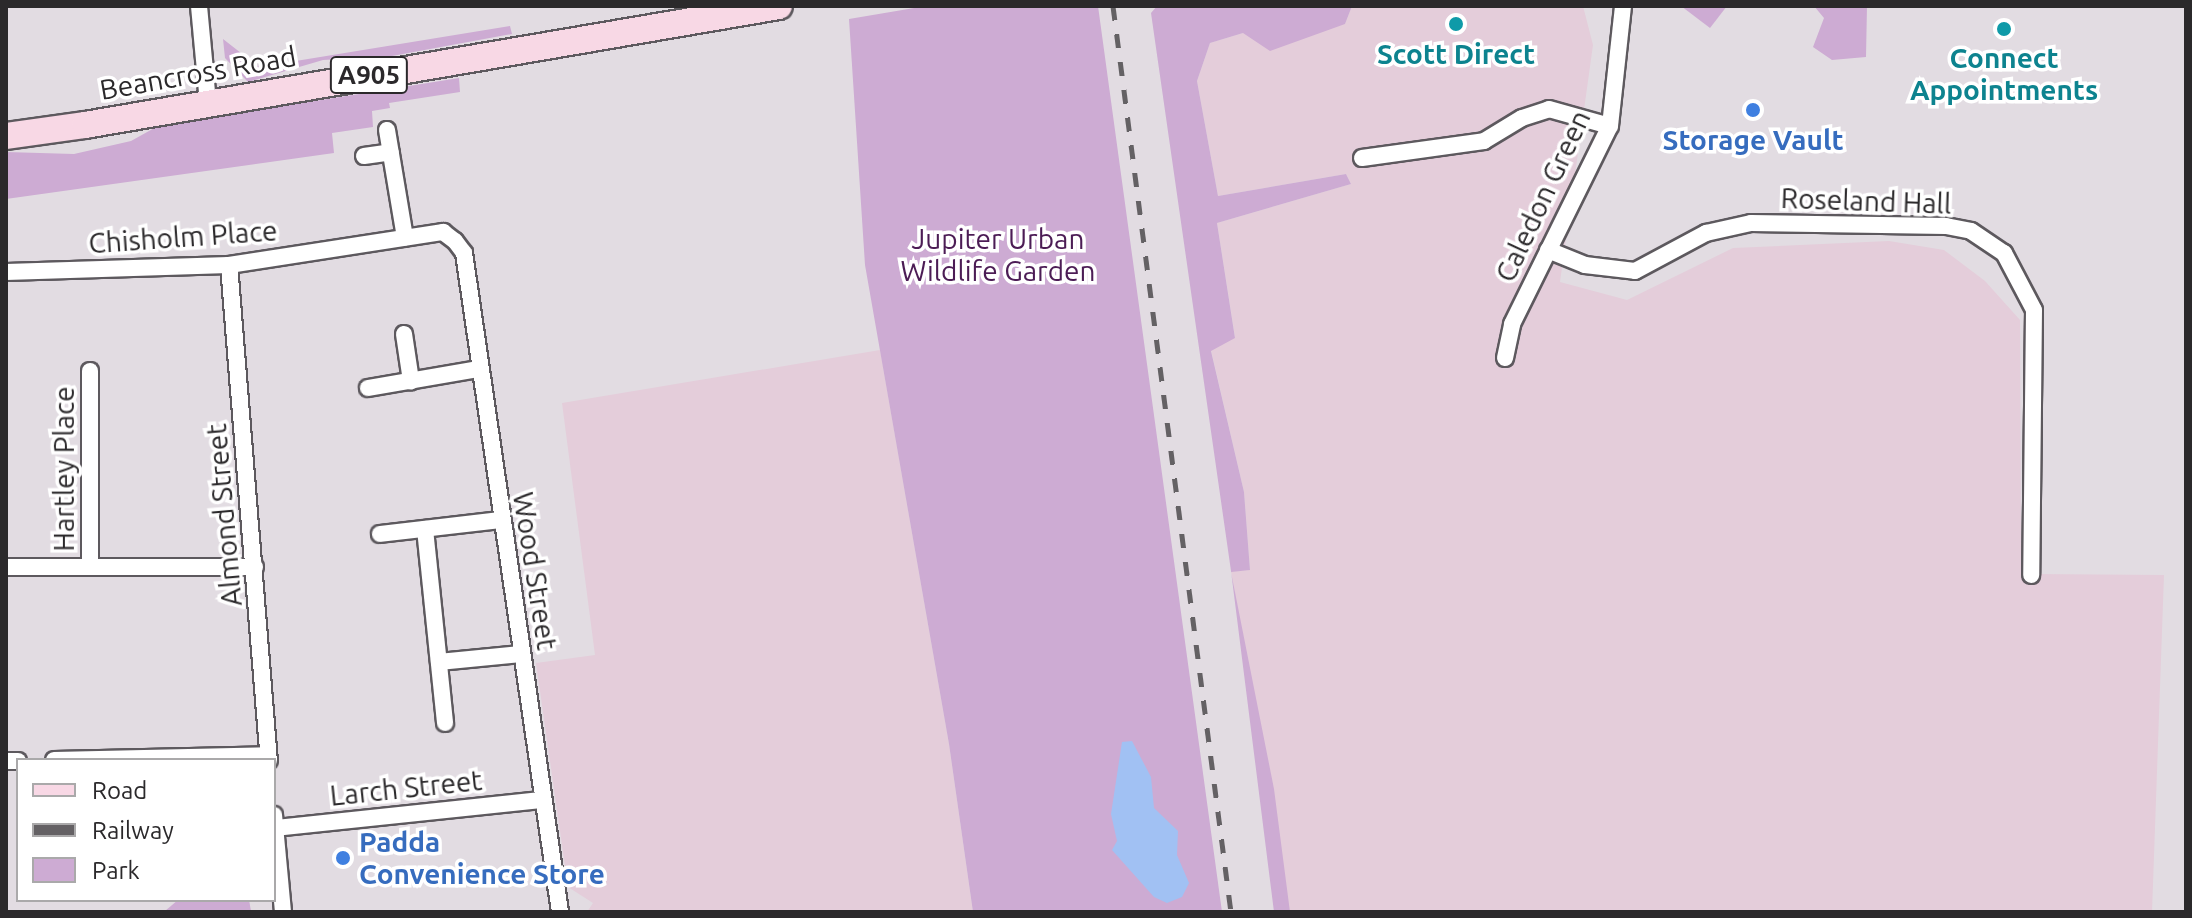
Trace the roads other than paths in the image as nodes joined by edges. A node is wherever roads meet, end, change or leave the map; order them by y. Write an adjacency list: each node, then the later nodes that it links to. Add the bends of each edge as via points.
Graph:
1 (199, 6): 4 (street)
2 (779, 6): 4 (main road, Beancross Road / A905)
3 (1623, 6): 5 (street, Caledon Green)
4 (208, 103): 7 (main road, Beancross Road / A905)
5 (1610, 126): 10 (street, via 1549,109 1484,141); 13 (street, Caledon Green)
6 (387, 130): 8 (street)
7 (6, 136)
8 (391, 152): 9 (street); 11 (street)
9 (364, 156)
10 (1362, 158)
11 (405, 238): 12 (street, Chisholm Place, via 443,232); 14 (street, Chisholm Place)
12 (455, 241): 18 (street, Wood Street, via 464,253)
13 (1548, 250): 17 (street, Caledon Green, via 1512,324); 28 (street, Roseland Hall, via 1585,265 1635,271 1706,233 1751,223 1946,226 1971,231 2004,253 2034,310)
14 (229, 265): 15 (street, Chisholm Place); 27 (street, Almond Street)
15 (6, 272)
16 (404, 334): 20 (street)
17 (1505, 358)
18 (478, 369): 20 (street); 22 (street, Wood Street)
19 (90, 371): 26 (street, Hartley Place)
20 (411, 381): 21 (street)
21 (368, 388)
22 (501, 520): 23 (street); 29 (street, Wood Street)
23 (425, 529): 24 (street); 30 (street)
24 (380, 534)
25 (6, 567): 26 (street)
26 (90, 567): 27 (street)
27 (255, 567): 32 (street, Almond Street)
28 (2031, 575)
29 (521, 654): 30 (street); 33 (street, Wood Street)
30 (439, 662): 31 (street)
31 (445, 723)
32 (268, 758)
33 (543, 800): 34 (street, Larch Street); 37 (street, Wood Street)
34 (276, 821)
35 (276, 832): 36 (street)
36 (283, 912)
37 (560, 912)

